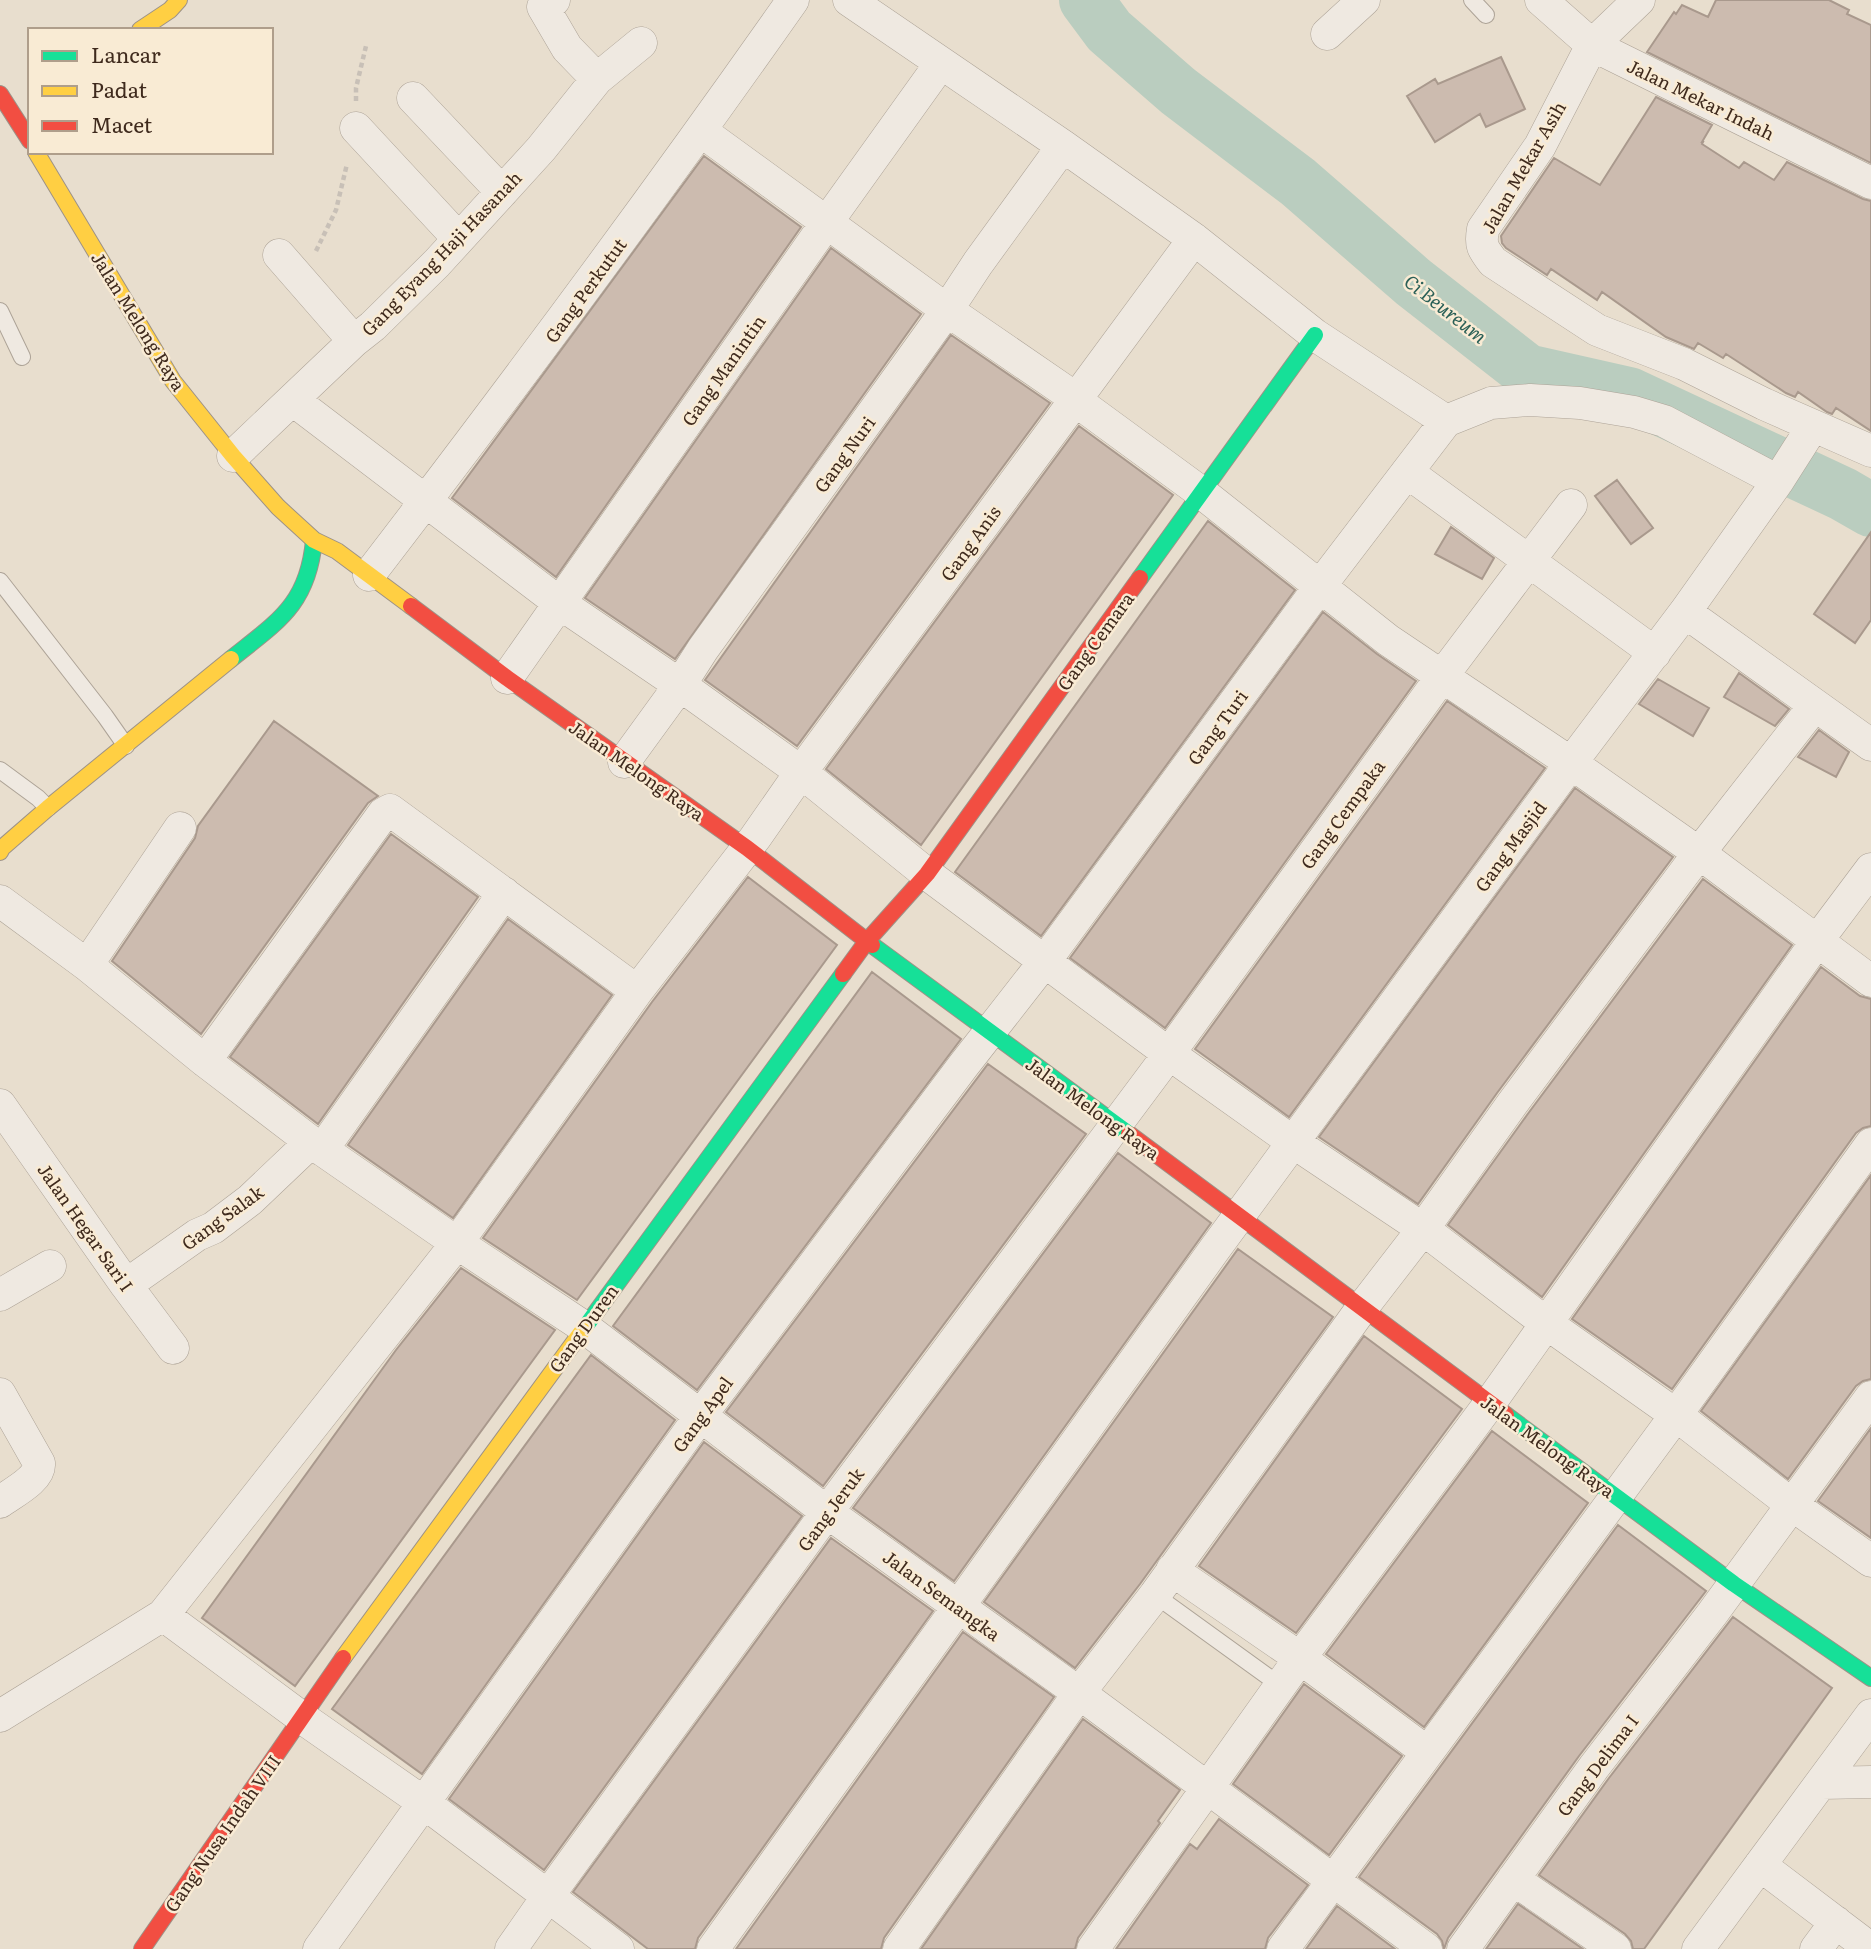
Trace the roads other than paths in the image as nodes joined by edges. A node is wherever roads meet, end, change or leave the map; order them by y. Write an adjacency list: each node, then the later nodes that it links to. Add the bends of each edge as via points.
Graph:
1 (179, 0): 10 (main road)
2 (793, 0): 19 (street, Gang Perkutut)
3 (849, 0): 14 (street)
4 (1364, 0): 11 (street)
5 (1472, 0): 9 (lane)
6 (1541, 0): 13 (street, Jalan Mekar Indah)
7 (1639, 0): 13 (street, Jalan Mekar Asih)
8 (542, 6): 15 (street, via 567,48)
9 (1486, 15)
10 (143, 28)
11 (1327, 34)
12 (641, 43): 15 (street, Gang Eyang Haji Hasanah)
13 (1592, 45): 23 (street, Jalan Mekar Indah); 37 (street, Jalan Mekar Asih, via 1539,146 1483,229 1480,243 1485,252 1493,262 1598,330 1684,365)
14 (941, 63): 21 (street); 25 (street, Gang Manintin)
15 (597, 79): 24 (street, Gang Eyang Haji Hasanah)
16 (413, 98): 24 (street)
17 (11, 108): 20 (main road)
18 (356, 128): 26 (street)
19 (701, 131): 25 (street); 43 (street, Gang Perkutut)
20 (28, 138)
21 (1063, 146): 27 (street); 29 (street, Gang Nuri)
22 (37, 154): 39 (main road, Jalan Melong Raya, via 173,381)
23 (1871, 183)
24 (502, 192): 26 (street, Gang Eyang Haji Hasanah)
25 (827, 222): 29 (street); 50 (street, Gang Manintin)
26 (458, 238): 32 (street, Gang Eyang Haji Hasanah)
27 (1194, 239): 31 (street); 35 (street, Gang Anis)
28 (288, 266): 32 (street)
29 (947, 310): 35 (street); 55 (street, Gang Nuri)
30 (1, 318): 33 (lane)
31 (1315, 335): 36 (street); 42 (main road, Gang Cemara)
32 (354, 341): 34 (street, Gang Eyang Haji Hasanah)
33 (22, 357)
34 (293, 400): 39 (street, Gang Eyang Haji Hasanah); 43 (street)
35 (1074, 400): 42 (street); 62 (street, Gang Anis)
36 (1446, 421): 40 (street, Gang Turi); 41 (street, via 1491,403 1530,400 1634,412 1664,421)
37 (1810, 432): 38 (street); 41 (street, Gang Masjid)
38 (1871, 451)
39 (233, 456): 45 (main road, Jalan Melong Raya)
40 (1407, 472): 46 (street); 49 (street, Gang Turi)
41 (1779, 478): 51 (street, Gang Masjid)
42 (1202, 493): 49 (street); 69 (main road, Gang Cemara)
43 (426, 501): 47 (street, Gang Perkutut); 50 (street)
44 (1571, 505): 46 (street, Gang Cempaka)
45 (314, 540): 47 (main road, Jalan Melong Raya); 58 (main road, via 303,588 285,615)
46 (1530, 561): 52 (street); 53 (street, Gang Cempaka)
47 (369, 575): 54 (main road, Jalan Melong Raya)
48 (0, 581): 58 (lane)
49 (1320, 586): 53 (street); 74 (street, Gang Turi)
50 (561, 604): 54 (street, Gang Manintin); 55 (street)
51 (1685, 612): 52 (street, Gang Masjid); 56 (street)
52 (1655, 653): 60 (street, Gang Masjid)
53 (1443, 676): 60 (street); 79 (street, Gang Cempaka)
54 (507, 678): 59 (main road, Jalan Melong Raya)
55 (680, 685): 59 (street, Gang Nuri); 62 (street)
56 (1815, 705): 57 (street); 67 (street)
57 (1871, 745)
58 (126, 746): 63 (main road)
59 (625, 762): 65 (main road, Jalan Melong Raya)
60 (1571, 763): 67 (street); 83 (street, Gang Masjid)
61 (0, 770): 63 (lane)
62 (801, 772): 65 (street, Gang Anis); 69 (street)
63 (48, 808): 66 (main road)
64 (180, 828): 75 (street)
65 (747, 848): 72 (main road, Jalan Melong Raya); 77 (street, Gang Anis)
66 (0, 852)
67 (1699, 853): 73 (street); 87 (street)
68 (1871, 869): 73 (street)
69 (926, 874): 72 (main road, Gang Cemara); 74 (street)
70 (503, 894): 77 (street); 80 (street, via 394,811 386,811); 85 (street, Gang Salak)
71 (0, 901): 75 (street, Jalan Semangka)
72 (867, 941): 78 (main road, Jalan Melong Raya); 94 (main road, Gang Duren)
73 (1817, 941): 76 (street); 93 (street)
74 (1045, 961): 78 (street, Gang Turi); 79 (street)
75 (87, 965): 80 (street, Jalan Semangka)
76 (1871, 981)
77 (637, 991): 88 (street, Gang Anis)
78 (989, 1032): 82 (main road, Jalan Melong Raya); 99 (street, Gang Apel)
79 (1168, 1053): 82 (street, Gang Cempaka); 83 (street)
80 (205, 1061): 85 (street, Jalan Semangka)
81 (0, 1105): 90 (street, Jalan Hegar Sari I)
82 (1115, 1124): 86 (main road, Jalan Melong Raya); 104 (street, Gang Jeruk)
83 (1293, 1142): 86 (street, Gang Masjid); 87 (street)
84 (1871, 1144): 100 (street)
85 (316, 1146): 88 (street, Jalan Semangka); 90 (street, Gang Salak, via 213,1228)
86 (1238, 1216): 92 (main road, Jalan Melong Raya); 108 (street, Gang Masjid)
87 (1423, 1230): 92 (street); 93 (street)
88 (457, 1243): 94 (street, Jalan Semangka); 109 (street, Gang Anis)
89 (50, 1266): 91 (street)
90 (126, 1285): 95 (street, Jalan Hegar Sari I)
91 (0, 1295)
92 (1363, 1308): 98 (main road, Jalan Melong Raya); 106 (street)
93 (1546, 1324): 98 (street); 100 (street)
94 (584, 1327): 99 (street, Jalan Semangka); 116 (main road, Gang Duren)
95 (173, 1348)
96 (0, 1394): 102 (street, via 40,1469)
97 (1871, 1397): 103 (street, Gang Delima I)
98 (1490, 1403): 101 (main road, Jalan Melong Raya); 110 (street)
99 (701, 1415): 104 (street, Jalan Semangka); 121 (street, Gang Apel)
100 (1676, 1415): 101 (street); 103 (street)
101 (1616, 1496): 107 (main road, Jalan Melong Raya); 117 (street)
102 (0, 1502)
103 (1791, 1504): 105 (street); 107 (street, Gang Delima I)
104 (827, 1512): 108 (street, Jalan Semangka); 125 (street, Gang Jeruk)
105 (1871, 1561)
106 (1163, 1583): 110 (street); 112 (lane); 113 (street)
107 (1734, 1584): 111 (main road, Jalan Melong Raya); 123 (street, Gang Delima I)
108 (958, 1606): 113 (street, Jalan Semangka); 131 (street, Gang Masjid)
109 (163, 1615): 115 (street, Gang Anis); 116 (street)
110 (1300, 1658): 112 (street); 117 (street)
111 (1871, 1678)
112 (1281, 1686): 120 (street)
113 (1079, 1693): 120 (street, Jalan Semangka); 132 (street)
114 (1871, 1714): 119 (street)
115 (0, 1716)
116 (301, 1717): 121 (street); 127 (main road, Gang Nusa Indah VIII)
117 (1427, 1752): 124 (street)
118 (1871, 1782): 119 (street)
119 (1822, 1783): 122 (street)
120 (1207, 1789): 124 (street, Jalan Semangka); 133 (street)
121 (423, 1802): 125 (street); 128 (street, Gang Apel)
122 (1760, 1865): 126 (street); 138 (street)
123 (1513, 1879): 136 (street, Gang Delima I); 137 (street)
124 (1333, 1880): 134 (street); 135 (street, Jalan Semangka)
125 (548, 1896): 129 (street, Gang Jeruk); 130 (street)
126 (1836, 1922): 139 (street); 140 (street)
127 (142, 1949)
128 (319, 1949)
129 (511, 1949)
130 (618, 1949)
131 (713, 1949)
132 (899, 1949)
133 (1093, 1949)
134 (1283, 1949)
135 (1426, 1949)
136 (1464, 1949)
137 (1615, 1949)
138 (1698, 1949)
139 (1816, 1949)
140 (1871, 1949)

